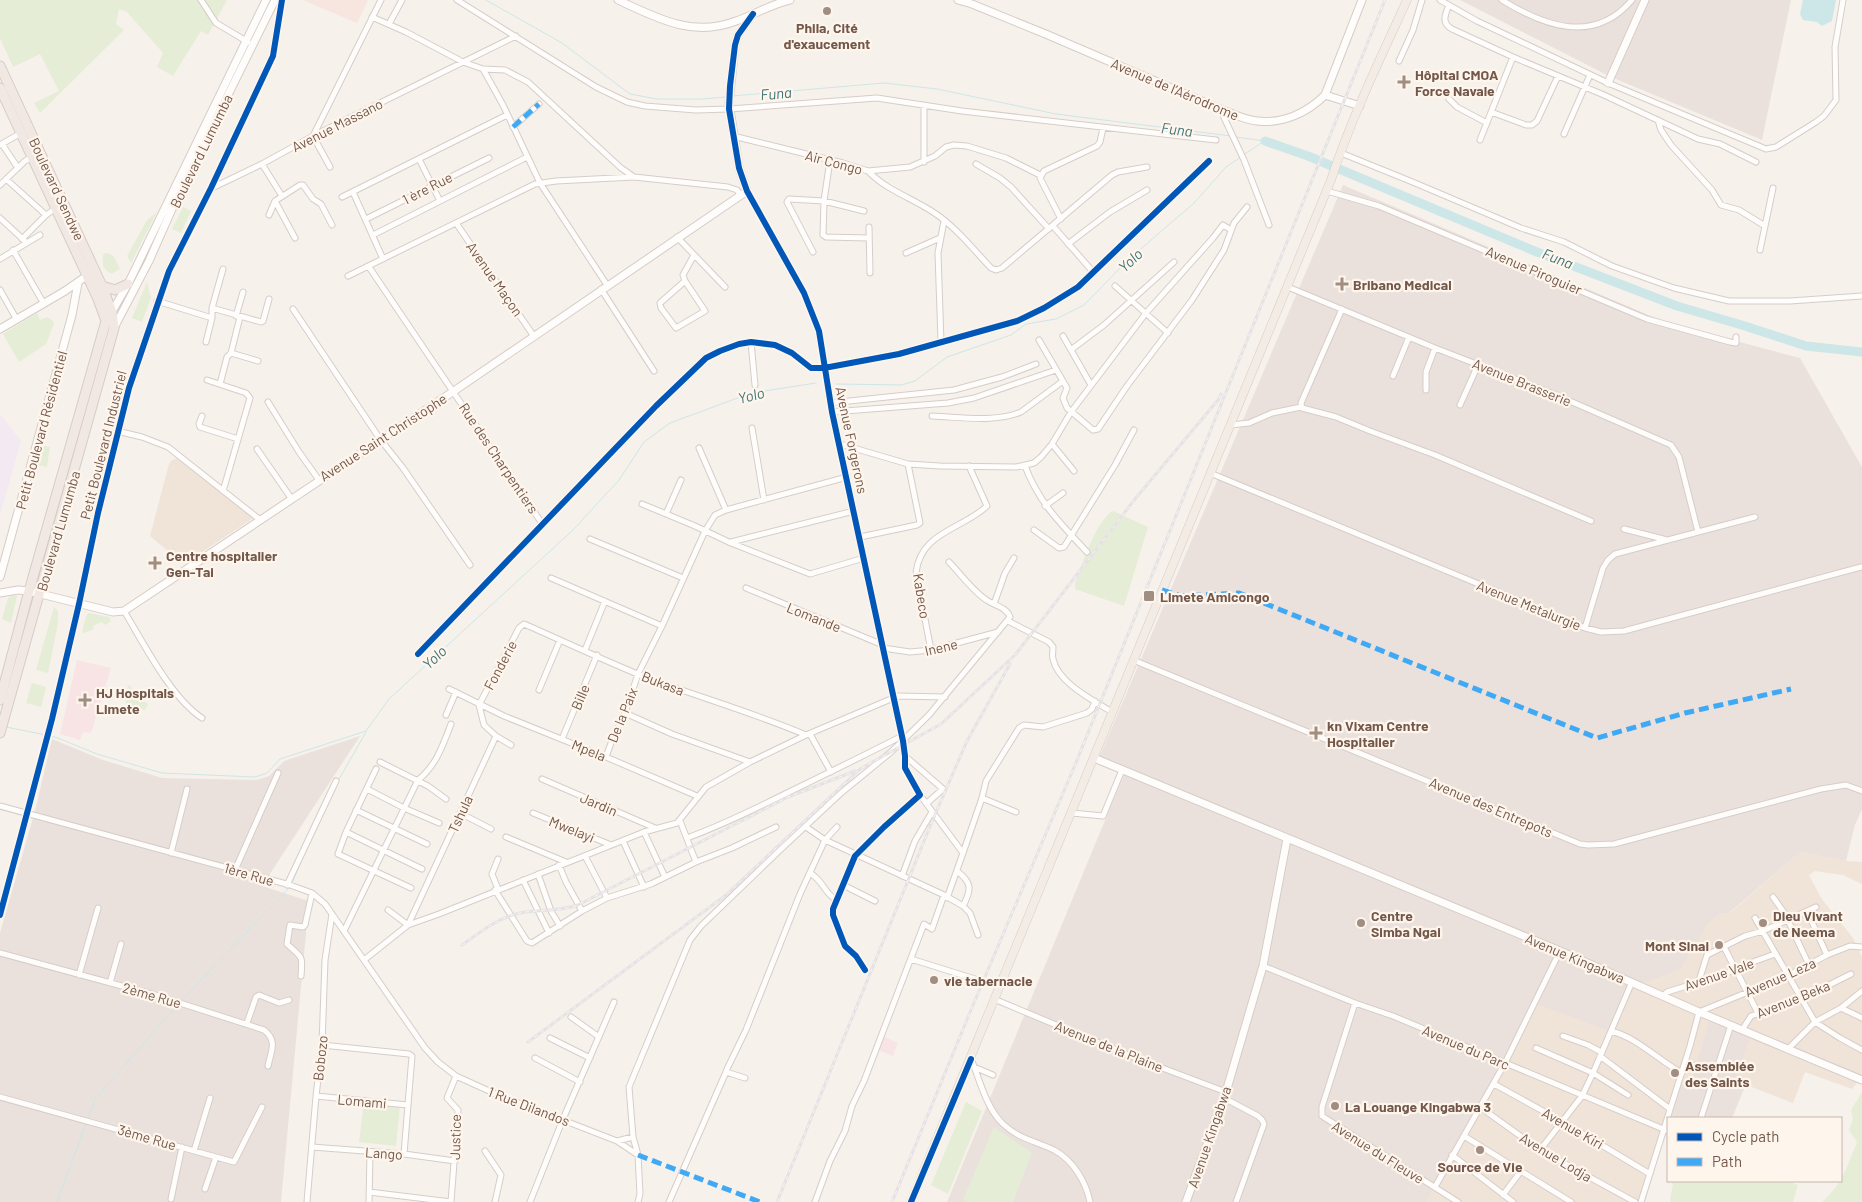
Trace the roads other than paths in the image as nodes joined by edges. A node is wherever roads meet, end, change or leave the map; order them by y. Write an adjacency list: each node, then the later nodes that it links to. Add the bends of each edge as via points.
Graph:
1 (201, 0): 24 (street, via 216,23)
2 (266, 0): 24 (street, Boulevard Lumumba)
3 (275, 0): 25 (street, Boulevard Lumumba)
4 (282, 0): 77 (street, Petit Boulevard Industriel, via 273,56)
5 (381, 0): 21 (street)
6 (402, 0): 22 (street)
7 (457, 0): 23 (street)
8 (619, 0): 20 (street, via 689,28 718,27)
9 (790, 0): 20 (street)
10 (958, 0): 42 (street, Avenue de l’Aérodrome)
11 (1362, 0): 36 (street)
12 (1407, 0): 41 (main road)
13 (1422, 0): 27 (street)
14 (1440, 0): 19 (street)
15 (1502, 0): 16 (street, via 1550,24 1571,28 1609,19)
16 (1632, 0)
17 (1645, 0): 33 (street)
18 (1843, 0): 33 (street, via 1835,47 1836,100 1816,122 1771,148 1761,148)
19 (1449, 5): 26 (street, via 1444,19 1450,28); 31 (street)
20 (754, 14): 40 (street, Avenue Forgerons, via 734,45)
21 (372, 17): 22 (street); 51 (street)
22 (389, 24): 28 (street)
23 (516, 36): 28 (street, Avenue Massano); 40 (street, via 596,87 627,102 696,110)
24 (246, 40): 25 (street); 130 (street, Boulevard Lumumba)
25 (253, 45): 152 (street, Boulevard Lumumba)
26 (1513, 57): 32 (street); 43 (street)
27 (1399, 61)
28 (463, 62): 30 (street); 51 (street, Avenue Massano)
29 (0, 66): 123 (highway, Boulevard Sendwe)
30 (483, 69): 44 (street); 72 (street, via 505,70 528,82)
31 (1590, 75): 33 (street); 34 (street)
32 (1558, 76): 34 (street); 43 (street, via 1537,121 1532,125)
33 (1608, 84)
34 (1584, 87): 45 (street); 50 (street)
35 (0, 88): 49 (highway, Boulevard Sendwe)
36 (1325, 95): 41 (street); 42 (street, Avenue de l’Aérodrome, via 1300,114 1276,121 1245,119)
37 (1449, 99): 46 (street)
38 (539, 104): 47 (street)
39 (924, 105): 40 (street, via 877,98); 48 (street); 63 (street)
40 (729, 106): 52 (street, Avenue Forgerons)
41 (1360, 106): 56 (main road)
42 (1220, 109): 100 (street)
43 (1491, 112): 46 (street)
44 (507, 115): 47 (street); 60 (street)
45 (1658, 120): 64 (street); 101 (street, via 1671,146 1721,204 1739,210)
46 (1487, 123): 54 (street)
47 (513, 127): 58 (street)
48 (1103, 128): 53 (street); 71 (street, via 1097,146)
49 (21, 133): 55 (street); 57 (highway, Boulevard Sendwe)
50 (1564, 134)
51 (313, 136): 65 (street, Avenue Massano); 67 (street)
52 (733, 136): 61 (street, Air Congo); 80 (street, Avenue Forgerons, via 738,168)
53 (1216, 140)
54 (1480, 140)
55 (1, 144): 69 (street)
56 (1341, 153): 81 (main road); 138 (street, via 1521,228 1564,242 1612,266 1680,290 1729,301)
57 (32, 157): 69 (street); 90 (highway, Boulevard Sendwe)
58 (527, 157): 74 (street); 87 (street)
59 (488, 158): 76 (street, 1 ère Rue)
60 (419, 160): 76 (street); 82 (street)
61 (830, 160): 70 (street, Air Congo); 88 (street)
62 (1209, 161): 125 (street)
63 (924, 162): 70 (street, Air Congo, via 910,167); 71 (street, Air Congo, via 946,147 967,146 1006,158)
64 (1756, 162)
65 (262, 164): 77 (street, Avenue Massano); 84 (street)
66 (976, 164): 103 (street, via 1011,187)
67 (330, 166)
68 (1147, 167): 95 (street, via 1118,172)
69 (18, 168): 73 (street)
70 (868, 171): 97 (street)
71 (1040, 175): 95 (street)
72 (634, 177): 74 (street); 83 (street, via 728,187)
73 (6, 179): 75 (street); 92 (street)
74 (540, 184): 98 (street); 133 (street)
75 (0, 185)
76 (433, 186): 87 (street); 96 (street, 1 ère Rue)
77 (211, 188): 140 (street, Petit Boulevard Industriel, via 169,270)
78 (1773, 188): 101 (street)
79 (1147, 190): 112 (street, via 1110,212)
80 (747, 191): 83 (street, Avenue Saint Christophe); 169 (street, Avenue Forgerons, via 804,293 819,330)
81 (1327, 191): 135 (main road); 158 (street, Avenue Piroguier, via 1379,206 1654,321 1736,343)
82 (353, 192): 85 (street); 96 (street)
83 (740, 195): 107 (street, Avenue Saint Christophe)
84 (282, 196): 86 (street); 99 (street, via 303,185 321,204)
85 (342, 197)
86 (275, 201): 93 (street); 108 (street)
87 (440, 201): 106 (street)
88 (824, 201): 91 (street); 109 (street, via 824,236); 115 (street, via 791,198 787,202)
89 (1247, 207): 104 (street)
90 (56, 208): 92 (street); 126 (highway, Boulevard Sendwe)
91 (864, 211)
92 (46, 215): 111 (street)
93 (270, 215)
94 (0, 218): 111 (street)
95 (1061, 219): 103 (street)
96 (366, 220): 106 (street)
97 (944, 221): 103 (street, via 996,270); 110 (street)
98 (456, 223): 119 (street); 155 (street, Avenue Maçon)
99 (332, 224)
100 (1269, 225)
101 (1765, 226): 114 (street)
102 (869, 227): 109 (street)
103 (1051, 227): 112 (street)
104 (1231, 230): 147 (street, via 1222,225); 154 (street, via 1224,250)
105 (40, 235): 111 (street)
106 (373, 235): 119 (street)
107 (677, 237): 117 (street); 133 (street, Avenue Saint Christophe)
108 (295, 238)
109 (868, 238): 124 (street)
110 (940, 238): 116 (street); 162 (street)
111 (24, 241): 113 (street)
112 (1068, 244): 125 (street)
113 (13, 250): 118 (street); 142 (street)
114 (1760, 250)
115 (813, 252)
116 (906, 252)
117 (694, 255): 128 (street, via 683,275); 134 (street)
118 (0, 259)
119 (383, 259): 121 (street)
120 (1174, 262): 141 (street)
121 (369, 267): 127 (street); 178 (street, Rue des Charpentiers)
122 (223, 269): 143 (street)
123 (95, 270): 126 (street); 131 (highway, Boulevard Sendwe)
124 (870, 273)
125 (1094, 273): 162 (street, via 1061,298 1017,321)
126 (87, 276): 129 (street); 151 (highway, Boulevard Sendwe)
127 (348, 276)
128 (685, 281): 128 (street, via 705,311 676,328 660,303)
129 (78, 284): 142 (street); 234 (street, Petit Boulevard Résidentiel)
130 (128, 284): 131 (highway, via 115,290); 146 (street, Boulevard Lumumba)
131 (102, 286): 146 (highway, Boulevard Sendwe)
132 (1115, 286): 141 (street)
133 (604, 287): 155 (street, Avenue Saint Christophe); 171 (street)
134 (725, 287)
135 (1288, 287): 145 (street, Avenue Brasserie); 188 (main road)
136 (0, 290): 150 (street)
137 (243, 292): 148 (street)
138 (1862, 296)
139 (269, 299): 148 (street, via 262,322)
140 (157, 301): 149 (street); 191 (street, Petit Boulevard Industriel)
141 (1131, 301): 147 (street); 164 (street)
142 (44, 304): 150 (street)
143 (212, 308): 148 (street); 149 (street)
144 (292, 309): 193 (street)
145 (1342, 309): 157 (street, Avenue Brasserie); 183 (street)
146 (112, 312): 151 (street, Boulevard Lumumba); 152 (highway, Boulevard Lumumba)
147 (1146, 314): 154 (street); 177 (street)
148 (238, 317): 165 (street)
149 (212, 318): 160 (street)
150 (17, 320): 153 (street)
151 (106, 321): 238 (highway, Boulevard Lumumba)
152 (114, 328): 240 (highway, Boulevard Lumumba)
153 (0, 329)
154 (1168, 333): 185 (street, via 1126,386 1098,429 1093,430)
155 (534, 335): 178 (street, Avenue Saint Christophe)
156 (1063, 336): 164 (street)
157 (1409, 337): 163 (street, Avenue Brasserie); 172 (street)
158 (1736, 337)
159 (1039, 340): 170 (street)
160 (206, 342)
161 (751, 342): 169 (street, via 776,345 811,368); 176 (street); 218 (street, via 720,351 700,364)
162 (941, 342): 169 (street, via 899,354)
163 (1435, 348): 168 (street, Avenue Brasserie); 179 (street, via 1426,372)
164 (1072, 349): 177 (street)
165 (231, 353): 166 (street); 175 (street)
166 (258, 362)
167 (1036, 364): 181 (street, via 954,390)
168 (1478, 365): 182 (street); 222 (street, Avenue Brasserie, via 1672,445 1679,457)
169 (824, 368): 181 (street, Avenue Forgerons)
170 (1056, 370): 174 (street); 184 (street, via 974,398 948,403)
171 (654, 371)
172 (1392, 376)
173 (207, 380): 175 (street)
174 (1063, 381): 185 (street, via 1067,388 1064,403); 187 (street, via 1015,414 987,418)
175 (220, 384): 192 (street, via 246,393 250,398)
176 (755, 385)
177 (1091, 385): 185 (street)
178 (454, 390): 193 (street, Avenue Saint Christophe); 218 (street, Rue des Charpentiers)
179 (1426, 390)
180 (268, 402): 204 (street)
181 (830, 403): 184 (street, Avenue Forgerons)
182 (1460, 405)
183 (1301, 407): 188 (street, via 1272,413 1249,423); 217 (street, via 1336,416)
184 (832, 412): 194 (street, Avenue Forgerons)
185 (1071, 412): 195 (street)
186 (202, 416): 192 (street, via 200,427)
187 (932, 416)
188 (1231, 425): 202 (main road)
189 (752, 428): 209 (street)
190 (1134, 430): 223 (street)
191 (117, 432): 206 (street, via 168,446); 242 (street, Petit Boulevard Industriel)
192 (238, 439): 206 (street)
193 (380, 439): 204 (street, Avenue Saint Christophe); 232 (street)
194 (840, 444): 198 (street); 203 (street, Avenue Forgerons)
195 (1052, 444): 200 (street, via 1038,461); 201 (street)
196 (699, 448): 212 (street)
197 (257, 449): 208 (street)
198 (908, 464): 199 (street); 224 (street, via 920,523)
199 (970, 466): 200 (street); 253 (street, Kabeco, via 987,506 928,544 916,573)
200 (1025, 466): 211 (street)
201 (1074, 471)
202 (1210, 474): 248 (street, Avenue Metalurgie); 256 (main road)
203 (847, 477): 209 (street); 213 (street, Avenue Forgerons)
204 (319, 480): 208 (street, Avenue Saint Christophe)
205 (681, 480): 214 (street)
206 (223, 491): 216 (street)
207 (1063, 494): 211 (street)
208 (292, 498): 216 (street, Avenue Saint Christophe)
209 (764, 500): 212 (street)
210 (642, 504): 214 (street)
211 (1045, 506): 223 (street)
212 (726, 510): 221 (street, De la Paix, via 715,515)
213 (854, 511): 224 (street, Avenue Forgerons); 227 (street)
214 (666, 514): 221 (street)
215 (1755, 517): 222 (street)
216 (259, 519): 244 (street, Avenue Saint Christophe)
217 (1591, 521)
218 (543, 525): 254 (street)
219 (1624, 529): 226 (street)
220 (1034, 530): 223 (street, via 1059,548 1064,547)
221 (705, 531): 227 (street); 236 (street, De la Paix)
222 (1698, 532): 226 (street)
223 (1071, 534): 228 (street)
224 (860, 538): 229 (street, Avenue Forgerons)
225 (590, 539): 236 (street)
226 (1668, 540): 248 (street, via 1611,557 1603,568)
227 (731, 543): 229 (street, via 810,574)
228 (1087, 552)
229 (864, 558): 251 (street, Avenue Forgerons)
230 (1014, 558): 243 (street)
231 (949, 562): 243 (street, via 978,593)
232 (470, 565)
233 (1862, 567): 248 (street, Avenue Metalurgie, via 1624,632)
234 (0, 577)
235 (550, 578): 241 (street)
236 (683, 578): 247 (street, De la Paix)
237 (746, 588): 251 (street, Lomande)
238 (29, 590): 239 (street); 240 (street); 263 (highway, Boulevard Lumumba)
239 (0, 593)
240 (40, 594): 242 (street); 271 (highway, Boulevard Lumumba)
241 (605, 601): 247 (street); 252 (street)
242 (79, 604): 244 (street, via 113,612); 304 (street, Petit Boulevard Industriel)
243 (994, 604): 245 (street, via 1009,614)
244 (124, 611): 269 (street, via 174,691)
245 (1008, 621): 249 (street); 264 (street, via 1049,642 1059,672 1071,686)
246 (522, 625): 250 (street, Bukasa); 265 (street, Fonderie)
247 (662, 626): 257 (street, De la Paix)
248 (1584, 628)
249 (998, 632): 253 (street, Inene); 261 (street)
250 (560, 640): 252 (street, Bukasa); 259 (street)
251 (883, 647): 253 (street, Inene, via 910,652); 262 (street, Avenue Forgerons)
252 (585, 650): 255 (street, Bukasa)
253 (931, 650)
254 (418, 654)
255 (597, 655): 257 (street, Bukasa); 275 (street, Bille)
256 (1133, 660): 266 (main road); 291 (street, Avenue des Entrepots, via 1580,844 1614,844 1821,789 1846,785)
257 (638, 674): 267 (street, De la Paix); 272 (street, Bukasa)
258 (449, 690): 260 (street, Mpela)
259 (539, 690)
260 (456, 692): 265 (street, Mpela); 268 (street)
261 (945, 697): 262 (street); 274 (street)
262 (894, 698): 272 (street); 274 (street, Avenue Forgerons)
263 (0, 700)
264 (1095, 701): 266 (street); 294 (street, via 1087,713 1043,727 1024,725 1018,728 986,781)
265 (479, 705): 273 (street, via 484,725); 275 (street, Mpela)
266 (1112, 712): 279 (main road)
267 (625, 713): 278 (street, De la Paix); 281 (street)
268 (446, 715)
269 (202, 718)
270 (451, 724): 287 (street, via 441,750)
271 (0, 733)
272 (808, 734): 281 (street); 284 (street)
273 (496, 736): 276 (street); 303 (street, Tshula)
274 (902, 738): 277 (street, Avenue Forgerons); 284 (street); 309 (street)
275 (562, 739): 278 (street, Mpela)
276 (511, 745)
277 (905, 756): 292 (street, Avenue Forgerons, via 905,768); 296 (street, via 943,789)
278 (606, 757): 293 (street, Mpela)
279 (1094, 758): 283 (street, Avenue Kingabwa); 302 (main road)
280 (380, 762): 287 (street)
281 (750, 762): 293 (street, via 706,787)
282 (376, 769): 289 (street)
283 (1122, 770): 302 (street, via 1103,816); 318 (street, Avenue Kingabwa)
284 (831, 772): 317 (street)
285 (278, 773): 333 (street)
286 (542, 779): 311 (street, Jardin)
287 (418, 780): 295 (street); 298 (street)
288 (336, 781): 341 (street)
289 (367, 789): 298 (street); 299 (street)
290 (187, 790): 324 (street)
291 (1862, 791)
292 (920, 795): 296 (street, Avenue Forgerons); 327 (street)
293 (697, 796): 306 (street)
294 (982, 798): 301 (street); 325 (street)
295 (446, 799)
296 (927, 803): 300 (street, Avenue Forgerons)
297 (0, 806): 304 (street, 1ère Rue)
298 (404, 808): 307 (street); 312 (street)
299 (356, 810): 312 (street); 314 (street)
300 (932, 812): 325 (street, Avenue Forgerons); 338 (street, via 914,841)
301 (1016, 812)
302 (1072, 812): 392 (main road)
303 (460, 813): 313 (street); 362 (street, Tshula)
304 (27, 814): 324 (street, 1ère Rue); 359 (street, Petit Boulevard Industriel)
305 (534, 814): 322 (street, Mwelayi)
306 (680, 821): 311 (street); 317 (street)
307 (439, 823)
308 (776, 827): 330 (street)
309 (806, 827): 320 (street); 447 (street, via 690,940 631,1079 628,1094)
310 (837, 827): 320 (street)
311 (656, 828): 315 (street)
312 (394, 829): 321 (street); 323 (street)
313 (491, 829)
314 (346, 832): 323 (street); 335 (street, via 338,854)
315 (644, 832): 319 (street); 339 (street)
316 (506, 837): 329 (street)
317 (686, 838): 330 (street)
318 (1287, 839): 371 (street, Avenue Kingabwa); 378 (street, Avenue Kingabwa)
319 (623, 840): 322 (street); 342 (street)
320 (824, 840): 327 (street); 336 (street)
321 (426, 844)
322 (611, 845): 326 (street)
323 (384, 850): 332 (street); 335 (street)
324 (170, 853): 333 (street, 1ère Rue)
325 (963, 853): 334 (street)
326 (585, 856): 329 (street); 349 (street)
327 (855, 856): 338 (street); 343 (street)
328 (498, 859): 345 (street, via 492,874)
329 (566, 862): 331 (street)
330 (696, 862): 339 (street)
331 (559, 865): 337 (street); 356 (street)
332 (422, 868)
333 (235, 870): 341 (street, 1ère Rue)
334 (957, 870): 347 (street); 352 (street, via 970,888)
335 (373, 871): 344 (street); 364 (street)
336 (810, 873): 350 (street, via 820,879 830,897); 422 (street)
337 (538, 874): 340 (street); 363 (street)
338 (902, 876): 347 (street)
339 (665, 877): 342 (street)
340 (523, 880): 345 (street); 366 (street)
341 (288, 885): 346 (street, 1ère Rue)
342 (644, 886): 349 (street)
343 (843, 886): 350 (street); 351 (street)
344 (411, 888)
345 (497, 890): 362 (street); 366 (street, via 527,941 532,943)
346 (312, 893): 358 (street, 1ère Rue); 383 (street, via 305,925 290,925 287,936 287,944 303,960)
347 (945, 896): 352 (street); 375 (street, via 932,929 924,924)
348 (1772, 897): 361 (street)
349 (607, 898): 356 (street)
350 (837, 900): 380 (street, via 833,915 844,946)
351 (874, 901)
352 (963, 906): 367 (street, via 970,913)
353 (1816, 907): 357 (street)
354 (98, 908): 382 (street)
355 (388, 910): 362 (street)
356 (582, 911): 363 (street)
357 (1807, 911): 361 (street); 374 (street)
358 (332, 914): 364 (street, 1ère Rue); 410 (street, Bobozo, via 325,960)
359 (0, 915)
360 (1755, 918): 365 (street)
361 (1786, 920): 365 (street); 377 (street)
362 (408, 925): 376 (street)
363 (560, 926): 366 (street)
364 (344, 931): 376 (street, 1ère Rue)
365 (1762, 931): 369 (street); 373 (street)
366 (549, 933)
367 (978, 935)
368 (121, 944): 388 (street)
369 (1724, 947): 379 (street); 386 (street, via 1707,955)
370 (1862, 947): 374 (street, Avenue Leza, via 1850,946)
371 (1560, 951): 387 (street, Avenue Kingabwa); 419 (street)
372 (0, 953): 382 (street, 2ème Rue)
373 (1776, 954): 379 (street, Avenue Vale); 384 (street)
374 (1827, 956): 377 (street, Avenue Leza)
375 (911, 959): 385 (street); 474 (street)
376 (364, 960): 411 (street, 1ère Rue)
377 (1808, 965): 384 (street, Avenue Leza)
378 (1263, 966): 396 (street, Avenue du Parc); 431 (street, Avenue Kingabwa)
379 (1736, 968): 386 (street, Avenue Vale); 390 (street)
380 (865, 970)
381 (1851, 974): 393 (street, Avenue Beka)
382 (79, 975): 388 (street, 2ème Rue)
383 (301, 976)
384 (1787, 976): 390 (street, Avenue Leza); 393 (street)
385 (975, 979)
386 (1699, 981): 391 (street, Avenue Vale, via 1666,992)
387 (1632, 982): 391 (street, Avenue Kingabwa); 405 (street)
388 (110, 983): 403 (street, 2ème Rue)
389 (1862, 991): 397 (street)
390 (1747, 992): 398 (street, Avenue Leza); 399 (street)
391 (1663, 996): 398 (street, Avenue Kingabwa)
392 (994, 998): 418 (main road); 431 (street, Avenue de la Plaine)
393 (1801, 999): 399 (street, Avenue Beka); 402 (street)
394 (289, 1000): 403 (street, via 279,1003 256,997)
395 (614, 1002): 408 (street)
396 (1355, 1003): 419 (street, Avenue du Parc); 462 (street, Avenue du Fleuve, via 1322,1107 1322,1116)
397 (1841, 1008): 401 (street); 402 (street)
398 (1699, 1012): 404 (street, Avenue Kingabwa); 423 (street)
399 (1758, 1013): 406 (street, Avenue Beka, via 1751,1016)
400 (571, 1017): 408 (street)
401 (1862, 1018)
402 (1814, 1022): 413 (street); 414 (street)
403 (247, 1023): 420 (street, 2ème Rue, via 264,1030 273,1041)
404 (1731, 1026): 406 (street, Avenue Kingabwa); 442 (street)
405 (1611, 1030): 415 (street); 423 (street, via 1638,1043)
406 (1742, 1030): 413 (street, Avenue Kingabwa)
407 (1563, 1036): 415 (street, via 1588,1045)
408 (599, 1037): 417 (street)
409 (550, 1038): 417 (street)
410 (322, 1046): 433 (street, Bobozo); 437 (street, via 409,1054 412,1058)
411 (425, 1048): 426 (street, 1 Rue Dilandos)
412 (1536, 1048): 424 (street)
413 (1788, 1049): 428 (street, Avenue Kingabwa)
414 (1862, 1050)
415 (1600, 1054): 424 (street); 440 (street)
416 (535, 1058): 429 (street)
417 (590, 1058): 429 (street)
418 (971, 1059): 421 (street); 475 (main road)
419 (1505, 1063): 430 (street); 434 (street, Avenue du Parc)
420 (268, 1066)
421 (974, 1067): 425 (street); 476 (street, via 991,1110 1002,1123 1018,1136 1053,1150 1067,1160 1088,1191)
422 (726, 1072): 427 (street); 473 (street)
423 (1682, 1073): 440 (street)
424 (1593, 1074): 432 (street); 434 (street)
425 (993, 1075)
426 (456, 1076): 443 (street, 1 Rue Dilandos); 459 (street, Justice, via 447,1098 458,1110)
427 (745, 1078)
428 (1862, 1080)
429 (580, 1082): 443 (street)
430 (1494, 1084): 439 (street); 444 (street, Avenue Kiri)
431 (1225, 1095): 477 (street, Avenue Kingabwa); 478 (street, Avenue de la Plaine, via 1264,1124)
432 (1628, 1095)
433 (316, 1096): 437 (street, Lomami); 450 (street, Bobozo)
434 (1582, 1096): 444 (street); 445 (street, Avenue du Parc)
435 (0, 1097): 449 (street, 3ème Rue)
436 (210, 1098): 452 (street)
437 (408, 1105): 455 (street)
438 (262, 1107): 458 (street, 3ème Rue, via 234,1162)
439 (1480, 1107): 446 (street); 451 (street, Avenue Lodja)
440 (1670, 1110): 441 (street)
441 (1669, 1117)
442 (1701, 1117)
443 (563, 1119): 448 (street, 1 Rue Dilandos); 471 (street)
444 (1563, 1122): 451 (street); 461 (street, Avenue Kiri)
445 (1666, 1130): 461 (street)
446 (1464, 1136): 457 (street); 460 (street)
447 (633, 1137): 448 (street); 456 (street)
448 (617, 1142): 456 (street, 1 Rue Dilandos)
449 (182, 1147): 452 (street, 3ème Rue); 466 (street)
450 (312, 1147): 454 (street, Lango); 467 (street, Bobozo)
451 (1540, 1150): 482 (street, Avenue Lodja)
452 (194, 1151): 458 (street, 3ème Rue)
453 (485, 1151): 470 (street, via 502,1175)
454 (370, 1152): 455 (street, Lango); 464 (street)
455 (404, 1154): 459 (street, Lango)
456 (638, 1155): 472 (street)
457 (1452, 1156): 462 (street); 465 (street)
458 (216, 1157): 463 (street)
459 (455, 1161): 469 (street, Justice)
460 (1521, 1172): 465 (street); 481 (street)
461 (1650, 1174): 483 (street)
462 (1435, 1188): 479 (street, Avenue du Fleuve)
463 (205, 1189)
464 (370, 1192): 468 (street); 469 (street)
465 (1503, 1195): 480 (street)
466 (171, 1200)
467 (307, 1202)
468 (368, 1202)
469 (449, 1202)
470 (494, 1202)
471 (530, 1202)
472 (638, 1202)
473 (670, 1202)
474 (815, 1202)
475 (911, 1202)
476 (1090, 1202)
477 (1186, 1202)
478 (1236, 1202)
479 (1458, 1202)
480 (1513, 1202)
481 (1570, 1202)
482 (1635, 1202)
483 (1641, 1202)

